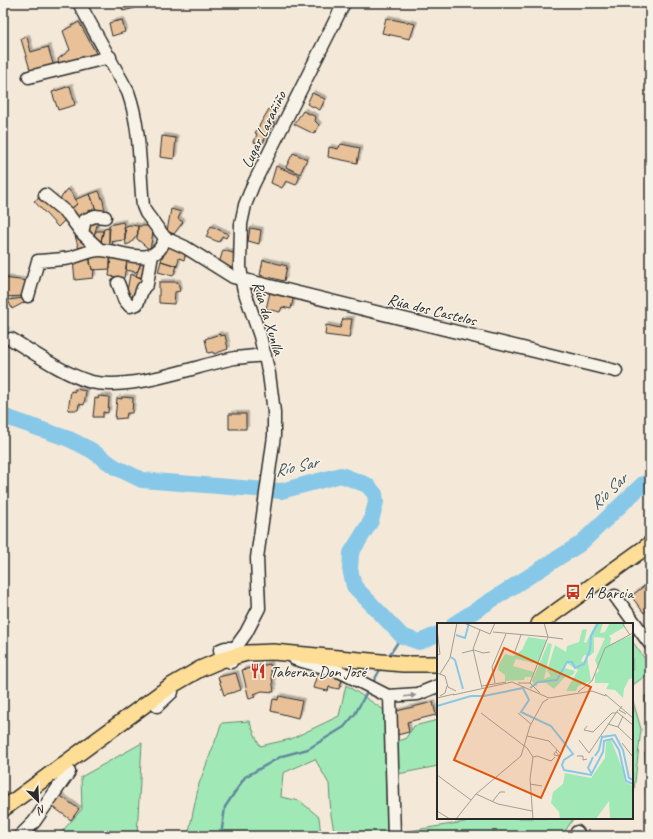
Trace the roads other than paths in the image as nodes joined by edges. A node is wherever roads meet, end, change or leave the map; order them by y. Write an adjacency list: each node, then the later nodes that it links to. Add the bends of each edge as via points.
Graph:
1 (79, 3): 3 (street, Rúa da Xunlla)
2 (344, 3): 11 (street, Lugar Larañiño, via 249,195 240,233)
3 (110, 57): 4 (street); 8 (street, Rúa da Xunlla, via 133,106 143,206)
4 (29, 76)
5 (45, 195): 7 (street, via 68,214)
6 (105, 217): 7 (street, via 95,216 85,220)
7 (82, 233): 9 (street)
8 (165, 238): 10 (street, via 163,244); 11 (street, Rúa da Xunlla, via 185,247 232,277)
9 (100, 250): 10 (street, via 147,257); 13 (street, via 68,258 38,261)
10 (152, 255): 12 (street, via 147,284 137,304 130,306 126,302)
11 (241, 278): 15 (street, Rúa da Xunlla); 16 (street, Rúa dos Castelos)
12 (118, 283)
13 (28, 296)
14 (10, 339): 15 (street, via 78,377 109,384 168,375 235,358)
15 (265, 355): 20 (street, Rúa da Xunlla, via 274,412 273,446 257,564 259,608)
16 (616, 371)
17 (650, 544): 21 (main road)
18 (650, 555): 22 (main road)
19 (615, 596): 24 (street)
20 (252, 621): 23 (street, Rúa da Xunlla); 25 (street, Rúa da Xunlla)
21 (540, 623)
22 (555, 623)
23 (246, 633): 25 (street, Rúa da Xunlla); 26 (street, via 249,645)
24 (650, 644)
25 (227, 653): 26 (main road); 31 (street, via 188,680); 33 (main road, via 158,695)
26 (278, 655): 27 (main road); 27 (main road); 30 (street, via 353,677); 31 (main road, via 222,670 193,682)
27 (348, 660): 28 (main road)
28 (437, 664)
29 (437, 686): 30 (street, one-way to 29, via 418,694)
30 (385, 694): 36 (street)
31 (157, 706): 32 (main road)
32 (69, 772): 34 (main road); 35 (street, via 34,822)
33 (3, 808)
34 (3, 819)
35 (20, 836)
36 (394, 836)

